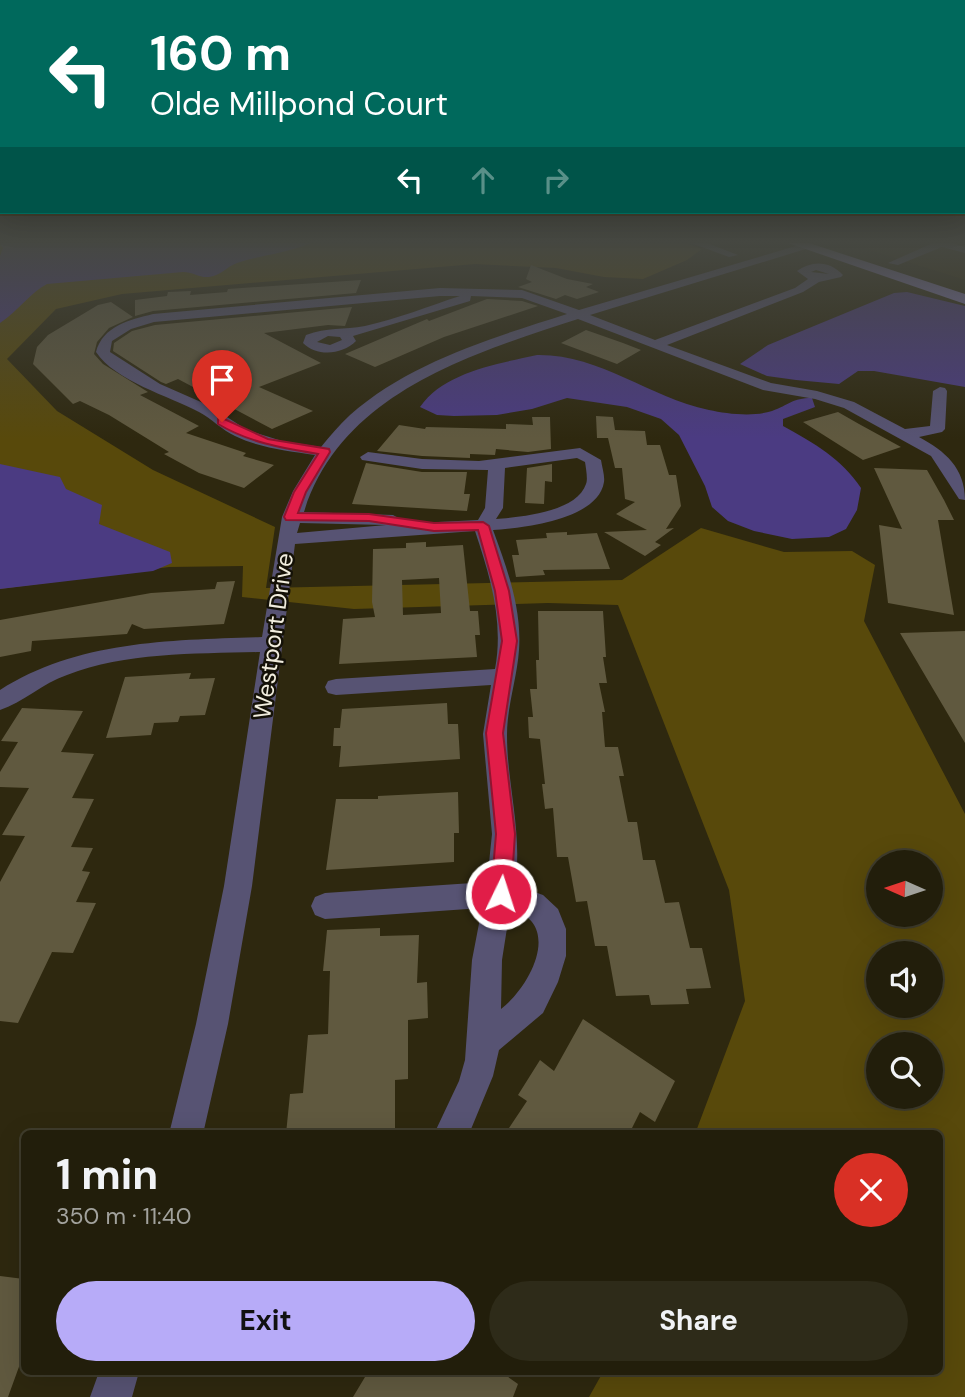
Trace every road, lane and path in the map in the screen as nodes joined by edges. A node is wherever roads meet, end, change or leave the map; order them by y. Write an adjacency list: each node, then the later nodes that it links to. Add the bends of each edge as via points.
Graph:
1 (279, 308): 12 (street, via 163,317 126,326 114,332 103,352 155,387 205,408 241,433)
2 (434, 308): 8 (street, via 345,334 350,339 346,344 323,349)
3 (561, 308): 6 (street)
4 (597, 308): 6 (street, Westport Drive)
5 (751, 308): 7 (street)
6 (576, 315): 7 (street); 12 (street, Westport Drive, via 464,353 411,377 353,419)
7 (655, 345): 11 (street, via 768,387 832,398)
8 (339, 359)
9 (940, 391): 10 (street)
10 (937, 429): 11 (street); 13 (street)
11 (906, 434): 13 (street)
12 (325, 452): 17 (street, Westport Drive)
13 (937, 453): 16 (street)
14 (368, 457): 15 (street, via 440,466)
15 (497, 465): 18 (street, via 494,508); 18 (street, via 580,453 593,460 597,482 583,501 557,514)
16 (965, 495)
17 (290, 517): 19 (street, via 369,517); 20 (street, Westport Drive)
18 (483, 526): 19 (street); 22 (street, via 508,622)
19 (434, 527): 20 (street)
20 (286, 539): 21 (street, Westport Drive)
21 (272, 644): 23 (street, via 94,660); 29 (street, Westport Drive, via 238,886)
22 (503, 676): 24 (street); 26 (street, via 495,733 505,834)
23 (10, 686): 25 (street)
24 (336, 687)
25 (0, 701)
26 (501, 894): 27 (street); 28 (street, via 489,943); 28 (street, via 527,900 548,918 552,946 548,976 532,1002)
27 (325, 906)
28 (481, 1044): 30 (street, via 478,1074)
29 (187, 1130)
30 (453, 1130)
31 (117, 1375): 32 (street)
32 (111, 1397)

